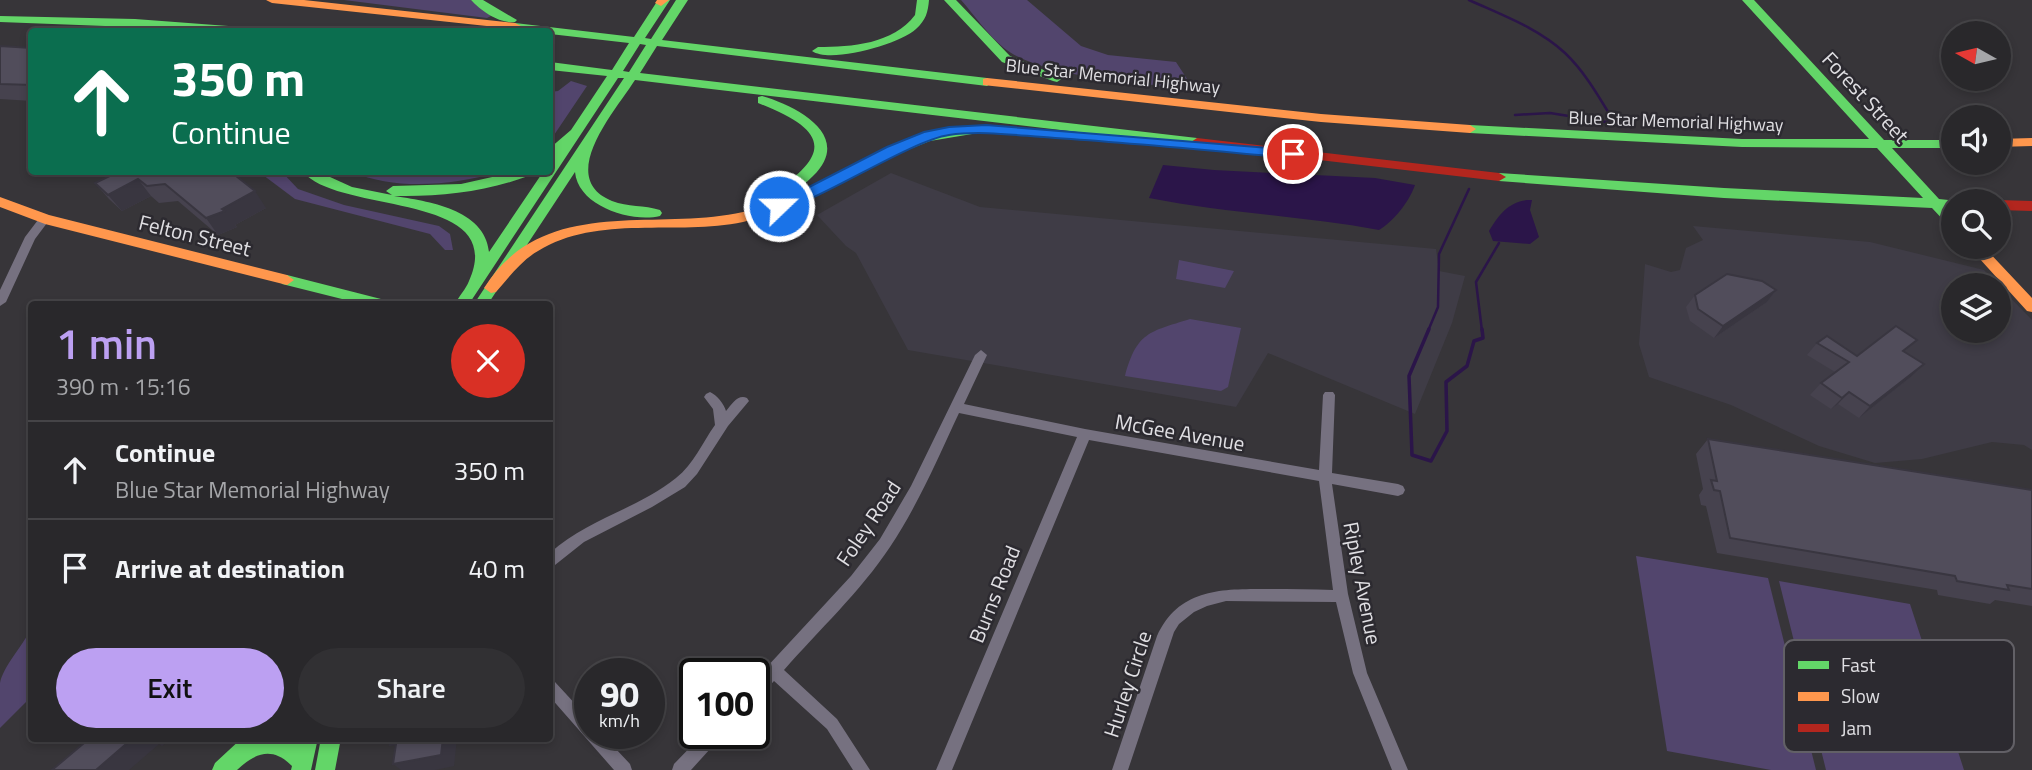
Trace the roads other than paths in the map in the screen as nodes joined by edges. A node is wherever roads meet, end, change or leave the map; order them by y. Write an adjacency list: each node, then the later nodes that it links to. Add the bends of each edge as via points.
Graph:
1 (272, 0): 12 (main road, Blue Star Memorial Highway)
2 (477, 0): 13 (main road)
3 (682, 0): 19 (main road)
4 (923, 0): 15 (main road, via 921,16 908,29 855,49)
5 (950, 0): 18 (main road, via 1014,63 1066,80)
6 (1748, 0): 35 (main road, Forest Street)
7 (663, 1): 20 (main road)
8 (0, 19): 9 (main road)
9 (135, 22): 10 (main road); 11 (main road)
10 (147, 28)
11 (207, 28)
12 (525, 28)
13 (532, 28)
14 (553, 31): 15 (main road, Blue Star Memorial Highway)
15 (678, 46): 18 (main road, Blue Star Memorial Highway)
16 (553, 68): 17 (main road)
17 (701, 84): 19 (main road, via 760,99 812,125 820,146 807,175 783,193 738,208 685,214 633,212 600,202 584,183 581,169); 24 (main road)
18 (1188, 104): 23 (main road, Blue Star Memorial Highway, via 1539,135 1756,144)
19 (594, 130): 38 (main road)
20 (574, 133): 25 (main road); 26 (main road)
21 (2032, 142): 22 (main road)
22 (2011, 143)
23 (1941, 144)
24 (1242, 148): 32 (main road, via 1509,178); 38 (main road, via 996,130 942,132 880,155 770,209 708,223 601,229 552,238)
25 (553, 152)
26 (553, 165)
27 (316, 175): 38 (main road, via 350,191 446,214 468,225 480,242)
28 (341, 175): 29 (main road, via 380,189 424,192 476,187)
29 (516, 175)
30 (547, 175): 38 (main road)
31 (0, 202): 36 (main road, Felton Street)
32 (1941, 204)
33 (2011, 205): 34 (main road)
34 (2032, 206)
35 (1941, 209)
36 (46, 219): 39 (main road, Felton Street); 41 (street, via 30,237)
37 (1987, 259): 42 (main road)
38 (484, 285): 40 (main road)
39 (343, 300)
40 (468, 301)
41 (0, 302)
42 (2032, 307)
43 (981, 355): 47 (street, Foley Road)
44 (1329, 395): 50 (street, Ripley Avenue)
45 (710, 397): 48 (street, via 719,408)
46 (743, 401): 48 (street)
47 (956, 407): 49 (street, McGee Avenue); 54 (street, Foley Road, via 885,543)
48 (721, 426): 52 (street, via 683,481 571,542)
49 (1084, 434): 50 (street, McGee Avenue); 69 (street, Burns Road)
50 (1325, 477): 51 (street, McGee Avenue); 53 (street, Ripley Avenue)
51 (1398, 490)
52 (553, 558)
53 (1342, 596): 70 (street, Hurley Circle, via 1226,595 1208,598 1179,614 1167,629); 71 (street, Ripley Avenue, via 1360,673)
54 (774, 671): 55 (street, Foley Road); 68 (street, via 832,724)
55 (770, 675)
56 (553, 690): 57 (street)
57 (574, 713)
58 (307, 742): 63 (main road)
59 (330, 742): 65 (main road)
60 (252, 744): 63 (main road, via 281,743 291,748); 64 (main road)
61 (606, 749): 66 (street)
62 (700, 749): 67 (street)
63 (302, 767)
64 (222, 770)
65 (325, 770)
66 (624, 770)
67 (680, 770)
68 (862, 770)
69 (944, 770)
70 (1120, 770)
71 (1400, 770)

